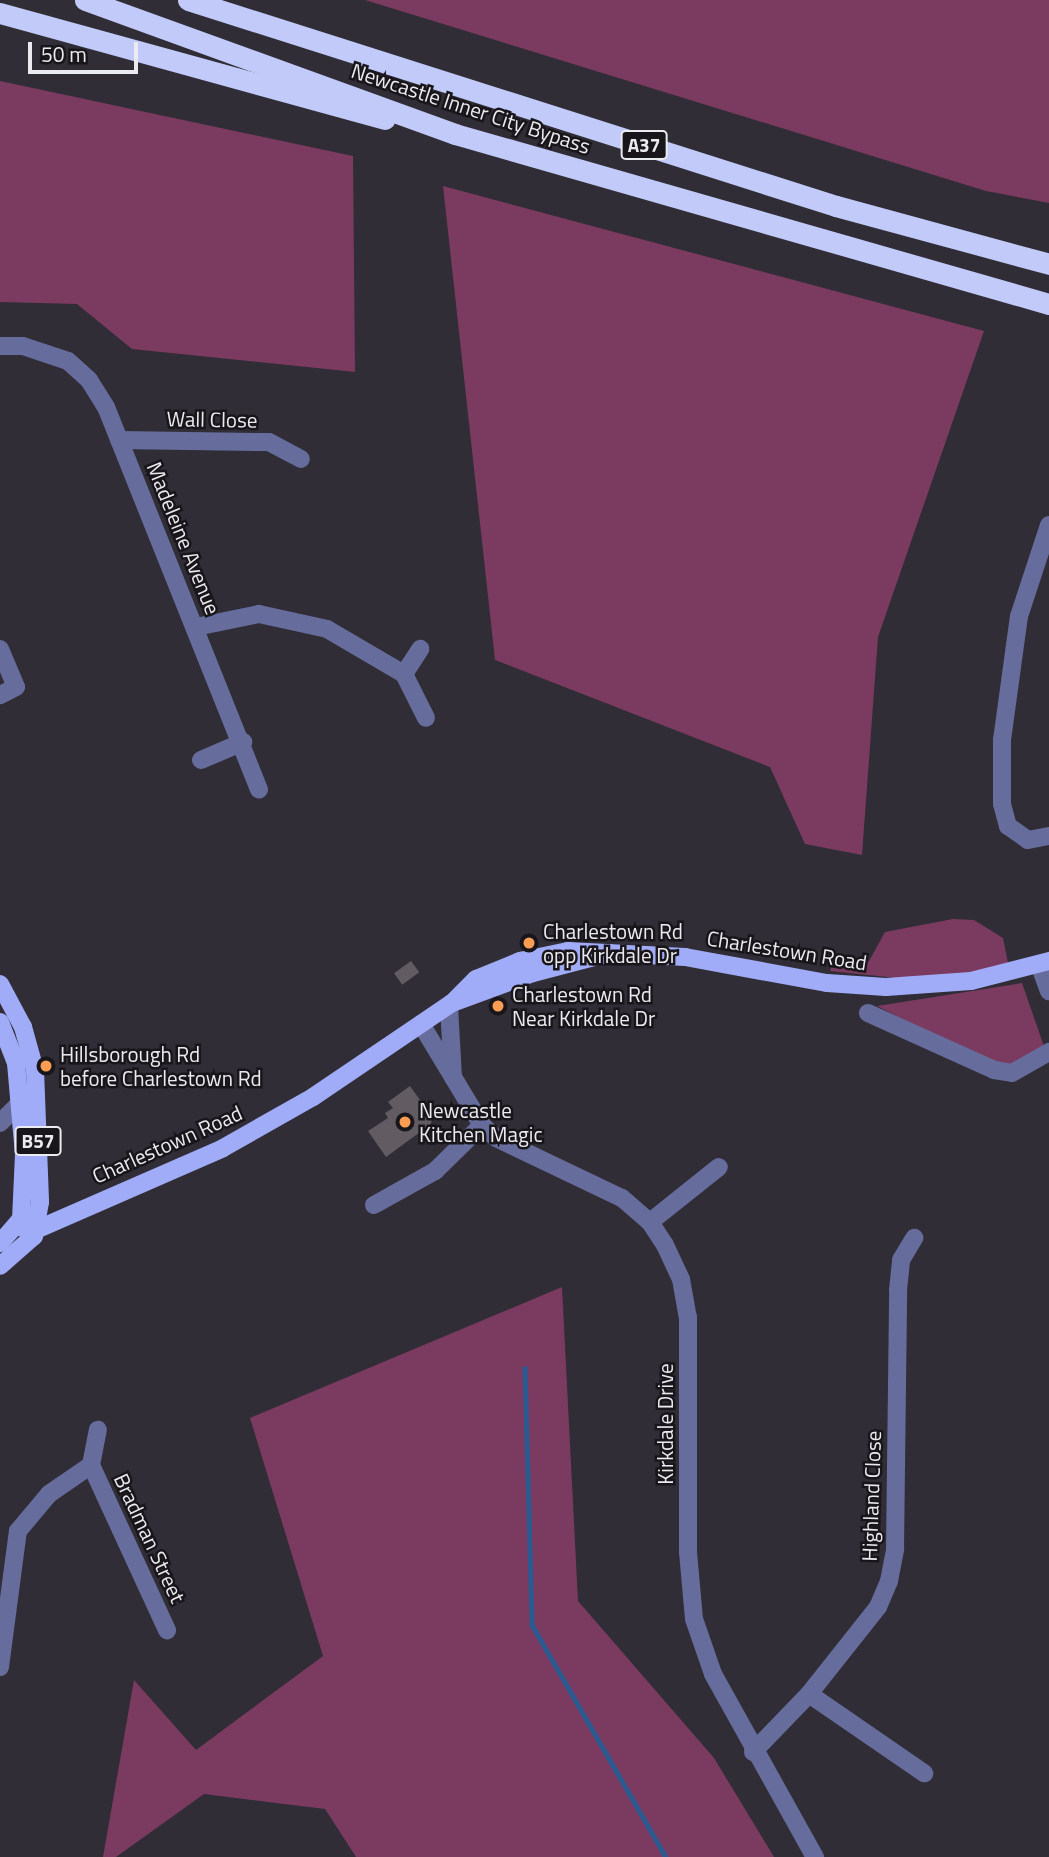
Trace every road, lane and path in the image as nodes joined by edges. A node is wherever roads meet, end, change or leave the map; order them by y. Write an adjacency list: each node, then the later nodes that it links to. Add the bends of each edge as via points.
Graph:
1 (85, 0): 6 (highway, Newcastle Inner City Bypass / A37)
2 (188, 0): 5 (highway, Newcastle Inner City Bypass / A37)
3 (223, 0): 5 (highway)
4 (0, 12): 6 (highway, via 344,110)
5 (296, 36): 7 (highway, Newcastle Inner City Bypass / A37, via 836,206)
6 (455, 134): 8 (highway, Newcastle Inner City Bypass / A37)
7 (1049, 262)
8 (1049, 304)
9 (0, 345): 10 (street, Madeleine Avenue, via 23,346 68,361 89,380)
10 (119, 440): 11 (street, Wall Close, via 269,442); 13 (street, Madeleine Avenue)
11 (301, 459)
12 (1049, 525): 22 (street, via 1019,616 1002,740 1002,804 1008,826 1028,840)
13 (196, 627): 16 (street, via 280,615 327,629); 19 (street, Madeleine Avenue)
14 (0, 649): 17 (street, via 16,687)
15 (420, 649): 16 (street)
16 (404, 674): 18 (street)
17 (0, 695)
18 (426, 718)
19 (243, 742): 20 (street); 21 (street, Madeleine Avenue)
20 (201, 760)
21 (259, 790)
22 (1049, 836)
23 (1044, 963): 25 (street, Charlestown Road); 26 (main road, Charlestown Road, via 971,981 886,987 827,983 685,957 568,951 520,961 465,985)
24 (0, 984): 38 (main road, B57, via 32,1054)
25 (1049, 991)
26 (450, 1004): 29 (main road, Charlestown Road); 31 (street, Kirkdale Drive)
27 (868, 1013): 30 (street, via 994,1070 1012,1073)
28 (0, 1022): 32 (main road, B57, via 16,1062)
29 (421, 1024): 31 (street, Kirkdale Drive); 38 (main road, Charlestown Road, via 223,1148)
30 (1049, 1052)
31 (453, 1077): 34 (street, Kirkdale Drive)
32 (22, 1101): 33 (street); 39 (main road, B57, via 23,1200)
33 (0, 1123)
34 (482, 1125): 36 (street, via 435,1171); 37 (street, Kirkdale Drive, via 514,1150 595,1182)
35 (719, 1167): 37 (street)
36 (374, 1205)
37 (650, 1222): 47 (street, Kirkdale Drive, via 681,1279 688,1317 688,1552 694,1619 713,1674)
38 (37, 1229): 39 (main road, Charlestown Road); 41 (main road, Charlestown Road)
39 (9, 1235)
40 (914, 1238): 46 (street, Highland Close, via 901,1260 898,1290 895,1549 889,1581 878,1607)
41 (0, 1266)
42 (98, 1430): 43 (street, Bradman Street)
43 (91, 1465): 44 (street, Bradman Street); 45 (street, Bradman Street, via 49,1494 18,1531)
44 (167, 1630)
45 (0, 1667)
46 (809, 1694): 47 (street, Highland Close); 48 (street)
47 (753, 1752): 49 (street, Kirkdale Drive)
48 (924, 1773)
49 (815, 1857)

